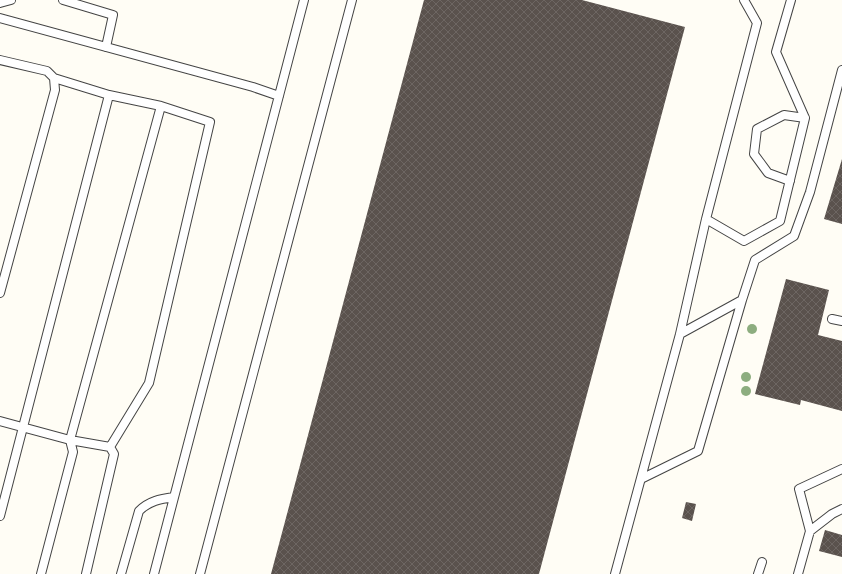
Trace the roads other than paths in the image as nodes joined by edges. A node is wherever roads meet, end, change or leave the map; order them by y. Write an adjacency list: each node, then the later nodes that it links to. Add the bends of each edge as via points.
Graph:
1 (11, 0): 7 (lane)
2 (63, 0): 9 (lane, via 113,15)
3 (304, 0): 14 (lane)
4 (352, 0): 39 (lane)
5 (744, 0): 18 (lane, via 757,23)
6 (791, 0): 16 (lane, via 776,52)
7 (0, 3)
8 (0, 18): 9 (lane)
9 (106, 47): 14 (lane)
10 (0, 60): 12 (lane, via 46,71)
11 (842, 70): 20 (lane, via 810,192 794,236 755,260)
12 (54, 78): 13 (lane); 19 (lane, via 55,90)
13 (108, 95): 15 (lane); 25 (lane)
14 (279, 96): 30 (lane)
15 (161, 106): 26 (lane); 27 (lane, via 210,122 149,383)
16 (805, 118): 17 (lane); 17 (lane, via 784,115 757,129 754,154 768,173)
17 (790, 181): 18 (lane, via 780,221 744,241)
18 (706, 219): 23 (lane)
19 (0, 293)
20 (742, 300): 23 (lane); 29 (lane, via 698,450)
21 (832, 319): 22 (lane)
22 (842, 321)
23 (680, 334): 29 (lane)
24 (0, 421): 25 (lane)
25 (24, 427): 26 (lane); 32 (lane)
26 (70, 440): 27 (lane); 35 (lane, via 73,452)
27 (110, 447): 36 (lane, via 114,454)
28 (842, 469): 33 (lane, via 799,489)
29 (641, 479): 40 (lane)
30 (174, 497): 37 (lane, via 160,499 138,511); 38 (lane)
31 (842, 509): 33 (lane)
32 (0, 516)
33 (810, 531): 42 (lane)
34 (762, 562): 41 (lane)
35 (41, 574)
36 (86, 574)
37 (121, 574)
38 (154, 574)
39 (200, 574)
40 (615, 574)
41 (758, 574)
42 (798, 574)

